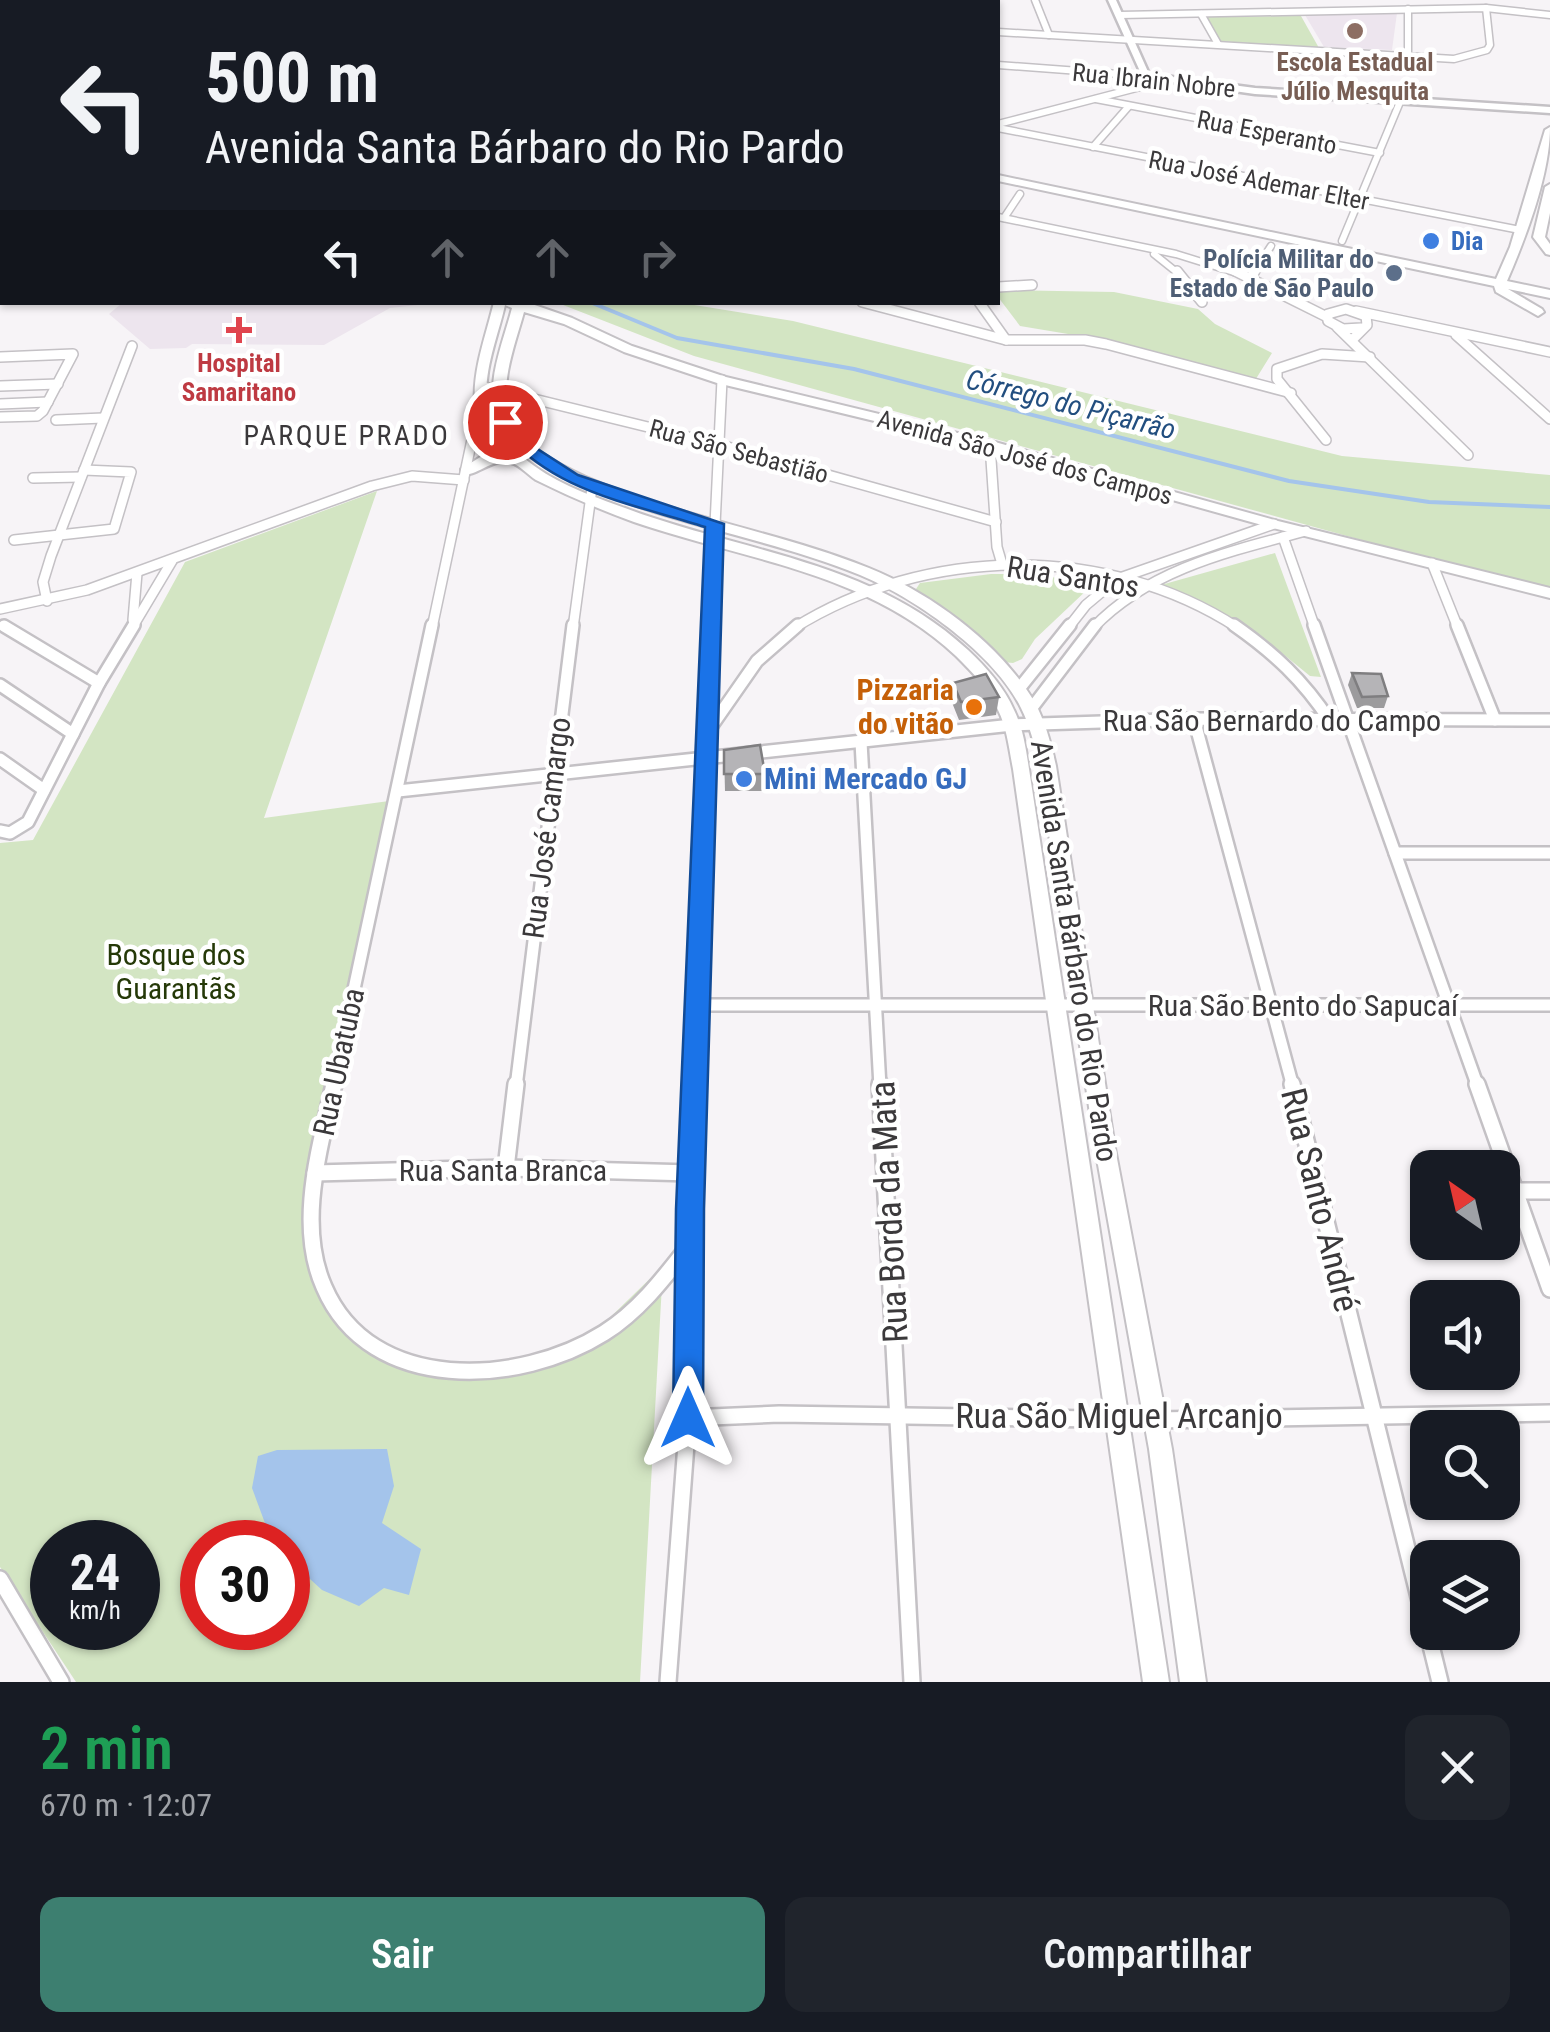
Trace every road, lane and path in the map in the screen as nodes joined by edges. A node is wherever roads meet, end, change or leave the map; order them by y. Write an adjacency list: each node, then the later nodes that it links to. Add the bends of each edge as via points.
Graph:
1 (1035, 0): 11 (street)
2 (1112, 0): 8 (street)
3 (1320, 0): 6 (street)
4 (1486, 8): 5 (street); 9 (street); 14 (street, via 1490,45 1481,54)
5 (1408, 10): 6 (street); 14 (street)
6 (1329, 11): 7 (street)
7 (1201, 14): 8 (street); 13 (street)
8 (1120, 15): 12 (street)
9 (1550, 15)
10 (1000, 32): 11 (street)
11 (1049, 35): 12 (street)
12 (1130, 39): 13 (street); 16 (street)
13 (1218, 44): 14 (street)
14 (1408, 55)
15 (1000, 66): 16 (street, Rua Ibrain Nobre)
16 (1146, 76): 17 (street, Rua Ibrain Nobre)
17 (1171, 79): 18 (street); 19 (street, Rua Ibrain Nobre)
18 (1096, 99): 20 (street, Rua Esperanto); 22 (street)
19 (1400, 102): 21 (street, Rua Ibrain Nobre); 26 (street)
20 (1129, 106): 25 (street); 26 (street, Rua Esperanto)
21 (1550, 110)
22 (1000, 125)
23 (1000, 126): 25 (street, Rua José Ademar Elter)
24 (1550, 130): 34 (main road)
25 (1093, 147): 31 (street, Rua José Ademar Elter)
26 (1380, 153): 31 (street)
27 (1000, 168): 35 (main road)
28 (1000, 178): 41 (main road)
29 (1550, 187): 33 (main road)
30 (1020, 194): 32 (street)
31 (1360, 200): 34 (street, Rua José Ademar Elter); 35 (street)
32 (1000, 217): 37 (street)
33 (1546, 220): 39 (main road, via 1538,237)
34 (1520, 230): 38 (main road)
35 (1342, 242): 43 (main road)
36 (1270, 246): 42 (street)
37 (1142, 247): 40 (street); 44 (street)
38 (1516, 247): 39 (main road); 43 (main road)
39 (1550, 253)
40 (1213, 264): 42 (street); 44 (street)
41 (1460, 274): 43 (main road); 57 (main road, via 1499,300)
42 (1250, 276): 48 (street)
43 (1502, 278): 45 (main road); 49 (main road); 57 (main road, via 1500,289 1509,298)
44 (1186, 280): 50 (street)
45 (1550, 283)
46 (1032, 285): 47 (street)
47 (1000, 287)
48 (1282, 293): 56 (street); 59 (street)
49 (1550, 293)
50 (1202, 302)
51 (510, 305): 78 (main road)
52 (511, 305): 77 (main road, Avenida Santa Bárbaro do Rio Pardo)
53 (517, 305): 74 (main road, Avenida São José dos Campos)
54 (873, 305): 63 (street)
55 (981, 305): 58 (street)
56 (1351, 310): 59 (street, via 1332,310); 60 (street); 62 (street)
57 (1544, 313)
58 (988, 316): 63 (street); 65 (street)
59 (1327, 317): 61 (street)
60 (1391, 317): 62 (street); 64 (street)
61 (1337, 326): 62 (street); 66 (street)
62 (1365, 326): 66 (street)
63 (963, 329): 65 (street)
64 (1453, 333): 67 (street); 73 (street)
65 (1006, 340): 79 (street, via 1096,342)
66 (1354, 342): 69 (street); 71 (street)
67 (1500, 343): 70 (street); 73 (street, via 1487,352)
68 (132, 346): 83 (street)
69 (1346, 352): 71 (street); 79 (street, via 1281,366 1276,379)
70 (1550, 352)
71 (1370, 356): 89 (street)
72 (0, 357): 75 (street, via 73,354)
73 (1486, 363): 84 (street)
74 (722, 380): 87 (street); 88 (main road, Avenida São José dos Campos)
75 (58, 384): 76 (street); 80 (street)
76 (0, 386)
77 (501, 389): 78 (street, Rua São Sebastião); 87 (street, Rua São Sebastião); 94 (main road, Avenida Santa Bárbaro do Rio Pardo, via 501,412 512,435)
78 (480, 393): 90 (main road, Avenida Santa Bárbaro do Rio Pardo, via 486,425); 92 (street, Rua Ubatuba)
79 (1291, 394): 86 (street)
80 (48, 402): 81 (street); 82 (street, via 37,416)
81 (0, 404)
82 (0, 417)
83 (103, 418): 85 (street); 91 (street)
84 (1550, 419)
85 (56, 420)
86 (1326, 440)
87 (717, 444): 95 (street, Rua São Sebastião); 97 (street)
88 (990, 446): 95 (street); 96 (main road, Avenida São José dos Campos)
89 (1468, 454)
90 (512, 459): 92 (main road, via 486,459); 94 (main road, Avenida Santa Bárbaro do Rio Pardo, via 544,480)
91 (82, 473): 93 (street); 99 (street); 99 (street, via 130,472 117,525 105,533)
92 (465, 476): 102 (street, via 412,476 372,486); 134 (street, Rua Ubatuba)
93 (33, 478)
94 (591, 495): 97 (main road, Avenida Santa Bárbaro do Rio Pardo); 132 (street, Rua José Camargo)
95 (996, 522): 104 (street)
96 (1274, 524): 98 (main road, Avenida São José dos Campos); 107 (street)
97 (714, 531): 108 (main road, Avenida Santa Bárbaro do Rio Pardo, via 830,560); 110 (main road, Avenida Santa Bárbaro do Rio Pardo); 127 (street)
98 (1306, 532): 100 (street); 103 (main road, Avenida São José dos Campos)
99 (57, 536): 101 (street); 105 (street)
100 (1283, 538): 109 (street); 125 (street)
101 (14, 540)
102 (173, 560): 106 (street); 116 (street)
103 (1432, 563): 111 (main road, Avenida São José dos Campos); 122 (street)
104 (1002, 564): 107 (street, Rua Santos); 108 (street, Rua Santos)
105 (48, 569): 112 (street); 113 (street)
106 (137, 573): 112 (street); 116 (street)
107 (1116, 579): 109 (street, Rua Santos); 119 (street, via 1086,605)
108 (889, 584): 110 (street, Rua Santos); 119 (main road, Avenida Santa Bárbaro do Rio Pardo, via 962,634)
109 (1143, 586): 120 (street, via 1079,642); 124 (street, Rua Santos, via 1251,637 1300,675)
110 (867, 590): 126 (main road, Avenida Santa Bárbaro do Rio Pardo, via 908,611 952,647 993,688); 127 (street, Rua Santos, via 777,640)
111 (1550, 593)
112 (62, 597): 113 (street)
113 (46, 600): 114 (street)
114 (0, 609)
115 (4, 626): 117 (street)
116 (131, 629): 117 (street)
117 (99, 683): 128 (street)
118 (0, 685): 128 (street)
119 (1018, 690): 120 (main road, Avenida Santa Bárbaro do Rio Pardo)
120 (1034, 717): 121 (street, Rua São Bernardo do Campo); 126 (street, Rua São Bernardo do Campo); 142 (main road, Avenida Santa Bárbaro do Rio Pardo)
121 (1194, 719): 124 (street, Rua São Bernardo do Campo); 144 (street, Rua Santo André)
122 (1495, 720): 123 (street, Rua São Bernardo do Campo); 125 (street, Rua São Bernardo do Campo)
123 (1550, 720)
124 (1330, 721): 125 (street, Rua São Bernardo do Campo)
125 (1349, 721): 136 (street)
126 (1012, 725): 129 (street, Rua São Bernardo do Campo); 141 (main road, Avenida Santa Bárbaro do Rio Pardo)
127 (708, 730): 131 (street)
128 (73, 734): 133 (street)
129 (861, 742): 131 (street, Rua São Bernardo do Campo); 140 (street, Rua Borda da Mata)
130 (0, 758): 133 (street)
131 (704, 758): 132 (street, Rua São Bernardo do Campo); 139 (street)
132 (553, 773): 134 (street, Rua São Bernardo do Campo); 146 (street, Rua José Camargo)
133 (44, 790): 135 (street, via 28,822)
134 (398, 790): 148 (street, Rua Ubatuba)
135 (0, 831)
136 (1395, 853): 137 (street); 138 (street)
137 (1550, 853)
138 (1452, 1005): 143 (street, Rua São Bento do Sapucaí); 144 (street, Rua São Bento do Sapucaí); 145 (street)
139 (697, 1006): 140 (street, Rua São Bento do Sapucaí); 147 (street)
140 (878, 1006): 141 (street, Rua São Bento do Sapucaí); 158 (street, Rua Borda da Mata)
141 (1056, 1006): 142 (street, Rua São Bento do Sapucaí); 160 (main road, Avenida Santa Bárbaro do Rio Pardo)
142 (1085, 1006): 144 (street, Rua São Bento do Sapucaí); 161 (main road, Avenida Santa Bárbaro do Rio Pardo)
143 (1550, 1006)
144 (1273, 1008): 157 (street, Rua Santo André)
145 (1503, 1150)
146 (506, 1168): 147 (street, Rua Santa Branca); 148 (street, Rua Santa Branca)
147 (691, 1173): 152 (street)
148 (315, 1174): 152 (street, Rua Ubatuba, via 309,1246 330,1300 371,1344 425,1369 508,1371 593,1340 632,1312)
149 (1520, 1191): 150 (street)
150 (1550, 1191)
151 (1520, 1197): 153 (street)
152 (689, 1246): 159 (street)
153 (1537, 1251): 154 (street); 155 (street)
154 (1550, 1266)
155 (1550, 1289)
156 (1550, 1413): 157 (street, Rua São Miguel Arcanjo)
157 (1373, 1414): 161 (street, Rua São Miguel Arcanjo); 168 (street, Rua Santo André)
158 (900, 1417): 159 (street, Rua São Miguel Arcanjo); 160 (street, Rua São Miguel Arcanjo); 165 (street, Rua Borda da Mata)
159 (688, 1418): 164 (street)
160 (1116, 1418): 161 (street, Rua São Miguel Arcanjo); 166 (main road, Avenida Santa Bárbaro do Rio Pardo)
161 (1156, 1420): 167 (main road, Avenida Santa Bárbaro do Rio Pardo)
162 (0, 1579): 163 (street)
163 (60, 1682)
164 (668, 1682)
165 (912, 1682)
166 (1156, 1682)
167 (1193, 1682)
168 (1440, 1682)

